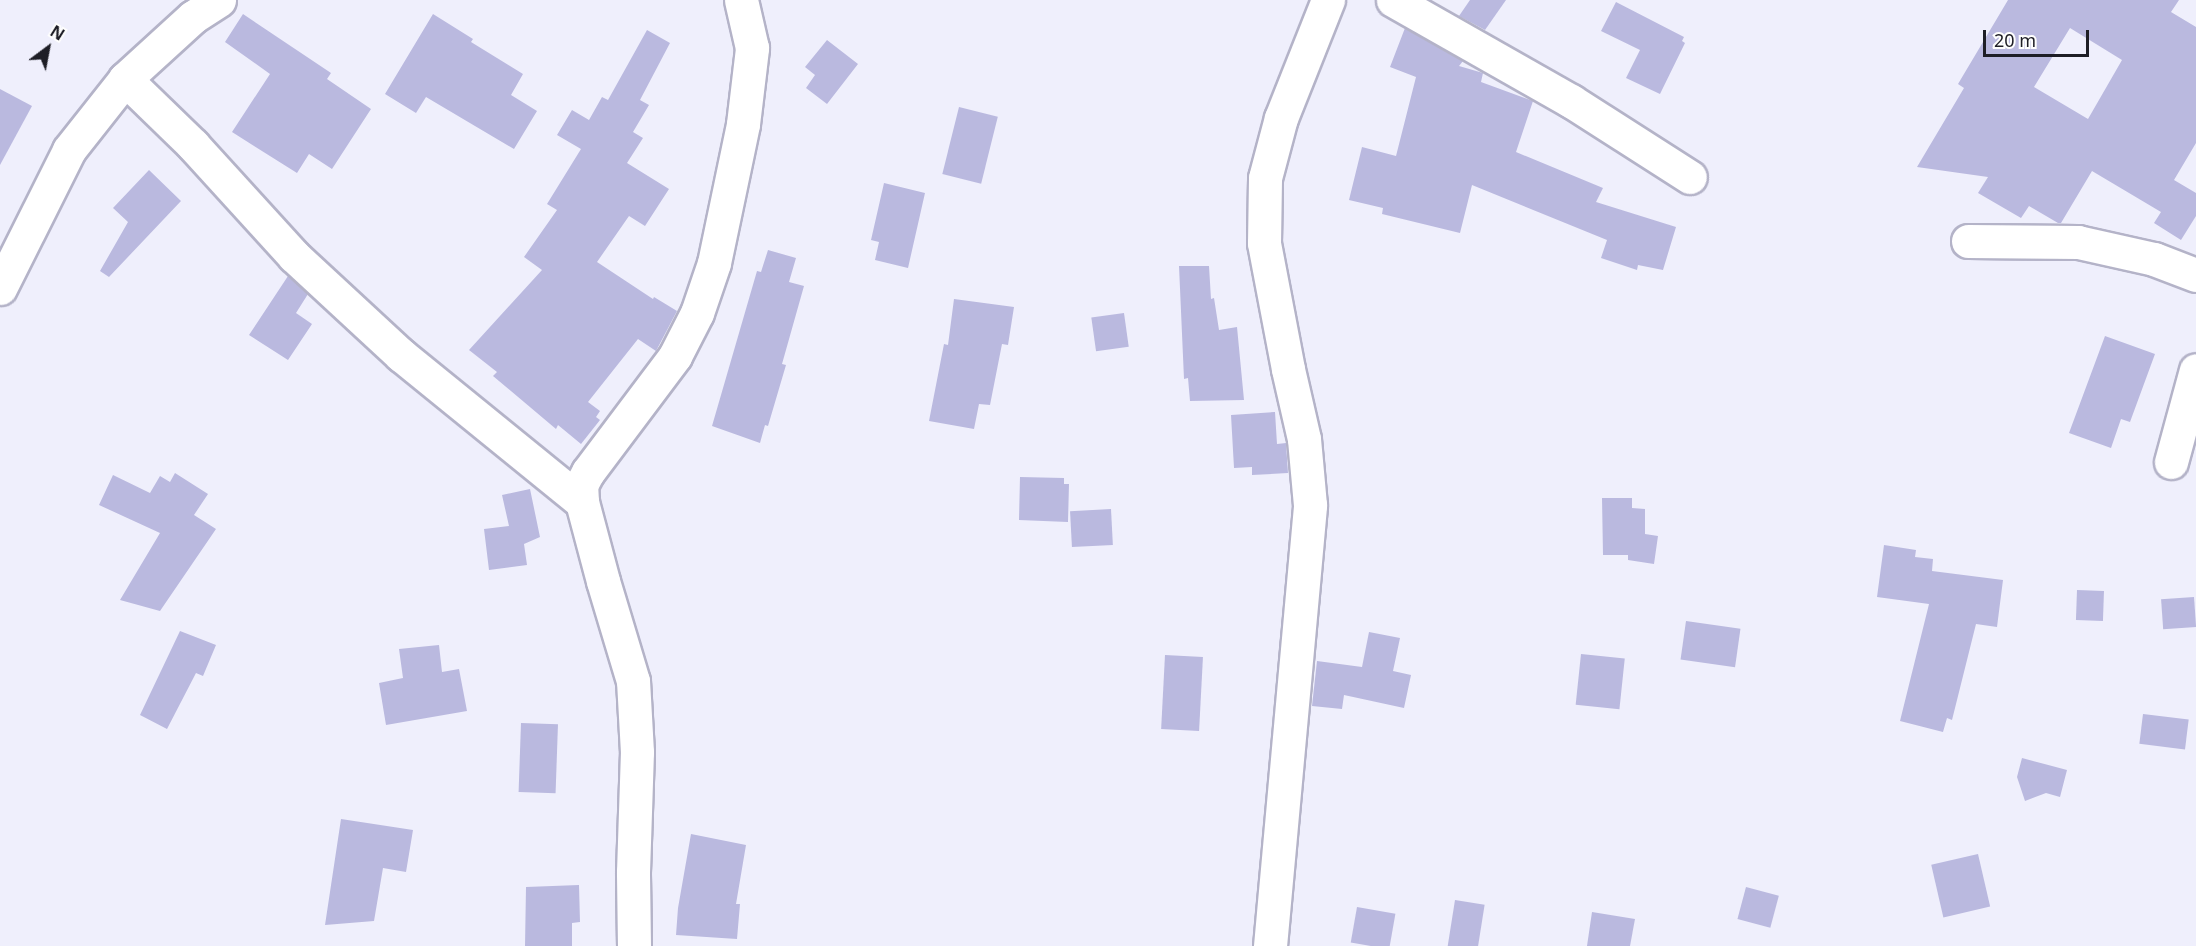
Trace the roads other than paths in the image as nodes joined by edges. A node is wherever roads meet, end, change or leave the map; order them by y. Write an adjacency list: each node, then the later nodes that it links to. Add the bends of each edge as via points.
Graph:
1 (219, 0): 5 (street, via 193,17)
2 (741, 0): 12 (street, via 752,48 743,124 714,263 697,313 675,356 588,472 581,485)
3 (1328, 0): 14 (street, via 1281,118 1265,177 1264,243 1304,439 1310,506)
4 (1393, 0): 6 (street, via 1571,100)
5 (125, 79): 9 (street, via 69,150); 12 (street, via 193,145 294,256 401,355)
6 (1690, 177)
7 (1968, 241): 8 (street, via 2078,242 2154,259)
8 (2196, 275)
9 (0, 288)
10 (2196, 370): 11 (street)
11 (2171, 462)
12 (582, 502): 13 (street, via 633,681 637,752)
13 (634, 946)
14 (1270, 946)

